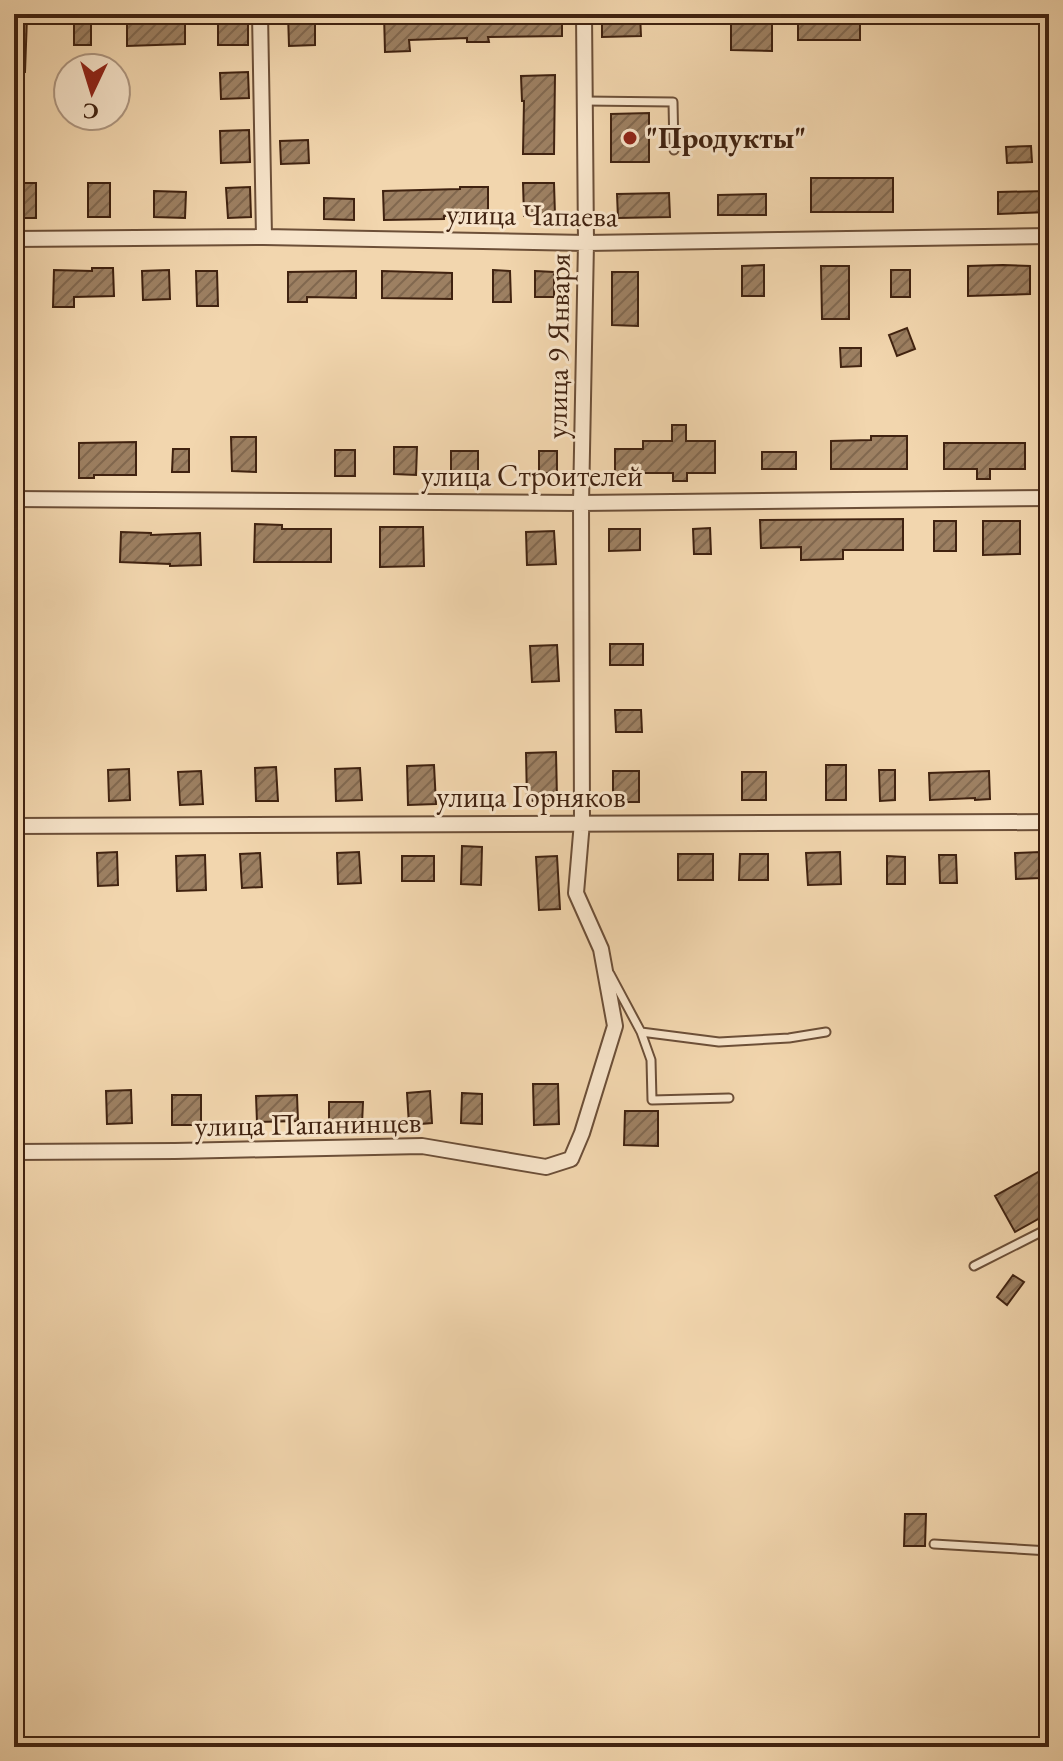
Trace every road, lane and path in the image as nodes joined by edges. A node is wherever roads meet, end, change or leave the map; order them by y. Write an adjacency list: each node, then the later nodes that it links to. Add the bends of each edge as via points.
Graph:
1 (260, 14): 6 (street)
2 (584, 14): 3 (street, улица 9 Января)
3 (585, 101): 4 (lane, via 673,102); 8 (street, улица 9 Января)
4 (674, 150)
5 (1049, 236): 8 (street, улица Чапаева)
6 (264, 237): 7 (street, улица Чапаева); 8 (street, улица Чапаева)
7 (14, 239)
8 (586, 243): 11 (street, улица 9 Января)
9 (1049, 498): 11 (street, улица Строителей)
10 (14, 499): 11 (street, улица Строителей)
11 (581, 503): 12 (street, улица 9 Января)
12 (582, 822): 13 (street, улица Горняков); 14 (street, улица Горняков); 15 (street, улица 9 Января, via 576,893)
13 (1049, 822)
14 (14, 826)
15 (603, 962): 16 (lane); 19 (street, улица Папанинцев, via 615,1026 571,1159 546,1167 422,1146)
16 (641, 1032): 17 (lane, via 719,1042); 18 (lane, via 651,1060 652,1100)
17 (826, 1032)
18 (729, 1098)
19 (14, 1152)
20 (1049, 1228): 21 (lane)
21 (974, 1266)
22 (934, 1544): 23 (lane)
23 (1049, 1551)

